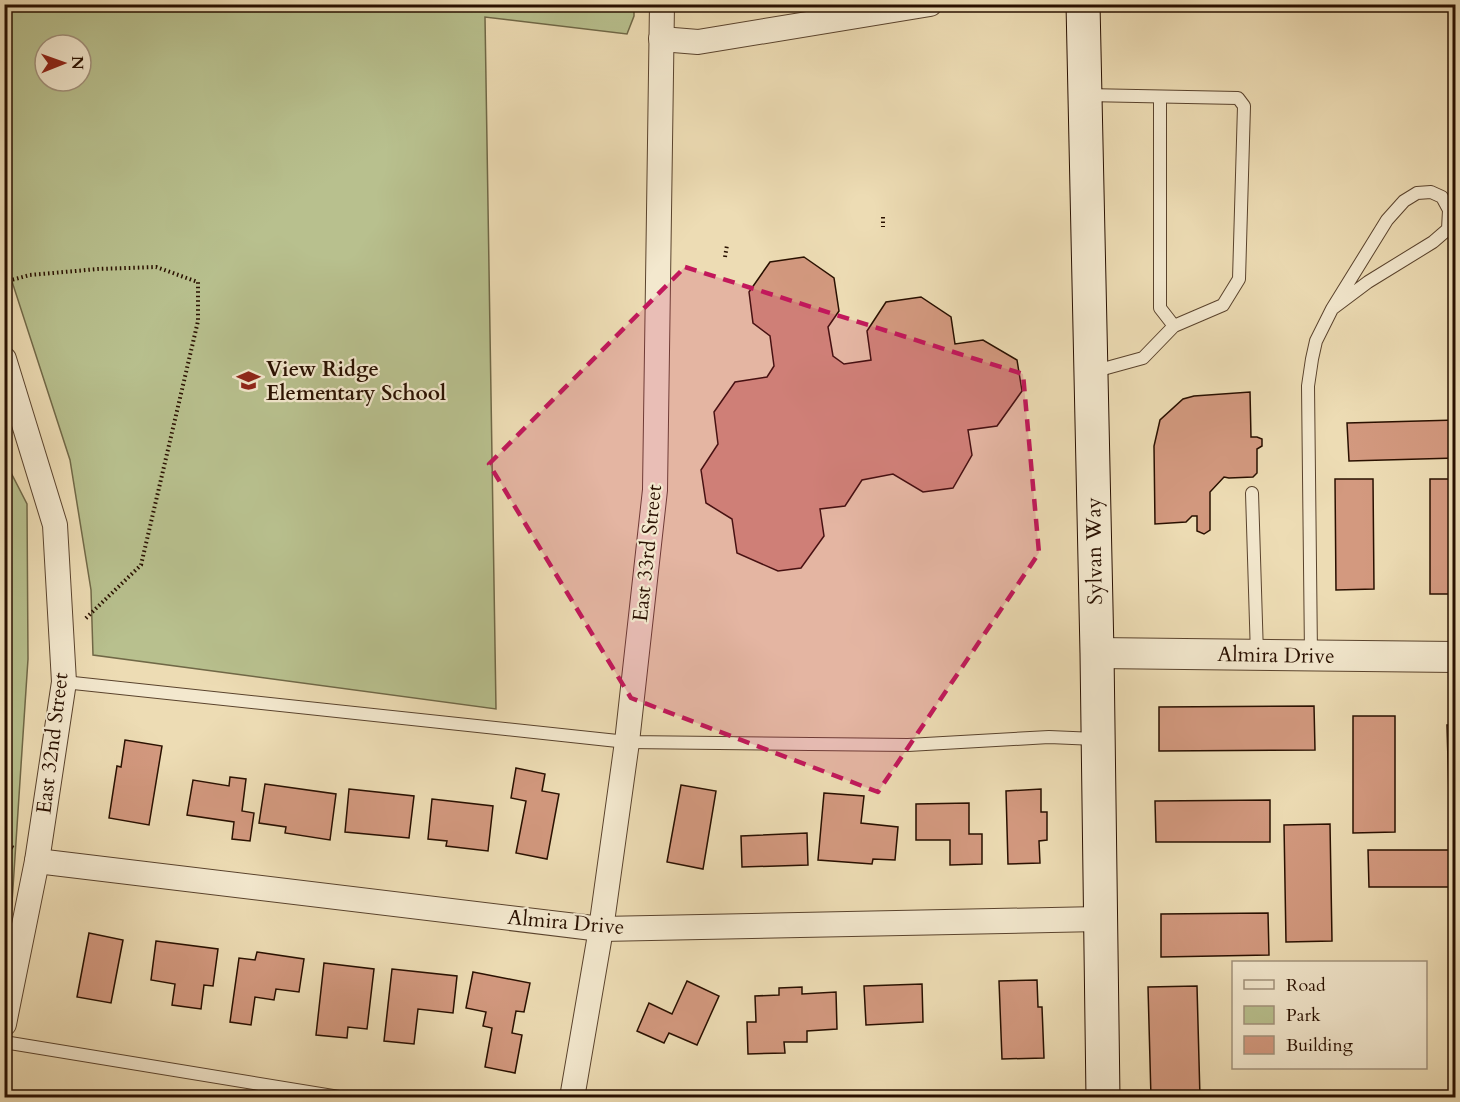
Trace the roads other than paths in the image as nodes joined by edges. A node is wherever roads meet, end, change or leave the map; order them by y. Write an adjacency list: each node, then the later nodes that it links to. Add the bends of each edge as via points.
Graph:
1 (662, 4): 4 (street, East 33rd Street)
2 (930, 4): 4 (street, via 698,42)
3 (1083, 4): 5 (main road, Sylvan Way)
4 (661, 39): 18 (street, East 33rd Street, via 655,490)
5 (1085, 95): 6 (lane); 10 (main road, Sylvan Way)
6 (1160, 97): 8 (lane, via 1160,308); 8 (lane, via 1238,98 1244,106 1239,279 1223,305)
7 (1332, 309): 7 (lane, via 1448,230 1449,210 1442,197 1431,192 1417,193 1404,201 1387,220); 14 (lane, via 1317,341 1308,386)
8 (1174, 326): 10 (lane, via 1143,358)
9 (4, 359): 16 (street, East 32nd Street, via 55,525)
10 (1090, 372): 12 (main road, Sylvan Way)
11 (1252, 493): 13 (lane)
12 (1096, 653): 13 (street, Almira Drive); 17 (main road, Sylvan Way)
13 (1257, 655): 14 (street, Almira Drive)
14 (1311, 656): 15 (street, Almira Drive)
15 (1455, 657)
16 (64, 682): 18 (lane); 19 (street, East 32nd Street)
17 (1098, 739): 18 (lane, via 1049,737 908,746); 20 (main road, Sylvan Way)
18 (627, 742): 21 (street, East 33rd Street)
19 (37, 861): 21 (street, Almira Drive); 22 (street, East 32nd Street)
20 (1100, 919): 21 (street, Almira Drive); 26 (main road, Sylvan Way)
21 (601, 929): 25 (street, East 33rd Street)
22 (4, 1024)
23 (4, 1042): 24 (lane)
24 (345, 1098)
25 (572, 1098)
26 (1103, 1098)

